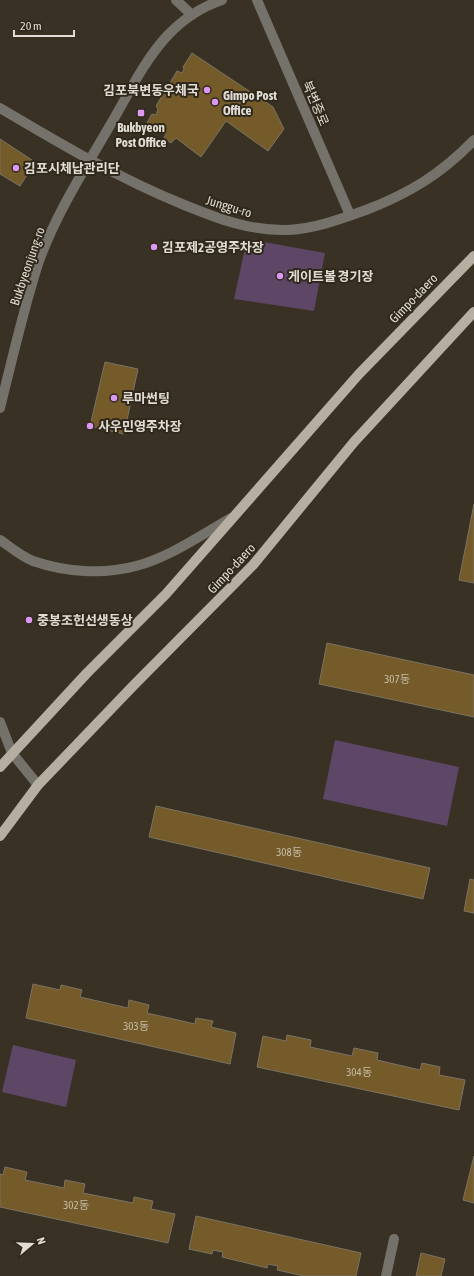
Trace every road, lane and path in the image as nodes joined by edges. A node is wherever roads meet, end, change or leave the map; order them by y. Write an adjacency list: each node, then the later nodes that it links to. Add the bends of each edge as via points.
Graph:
1 (176, 0): 5 (street)
2 (222, 0): 4 (street, Bukbyeonjung-ro)
3 (257, 0): 9 (street, 북변중로)
4 (204, 3): 5 (street, Bukbyeonjung-ro)
5 (192, 15): 8 (street, Bukbyeonjung-ro, via 168,35 153,53)
6 (0, 108): 8 (street, Junggu-ro)
7 (474, 140): 9 (street, Junggu-ro, via 454,160 418,186 391,200)
8 (89, 161): 9 (street, Junggu-ro, via 161,196 241,226 287,230 314,226); 12 (street, Bukbyeonjung-ro, via 51,232 39,264)
9 (350, 215)
10 (474, 256): 13 (main road, Gimpo-daero, via 359,374)
11 (474, 312): 18 (main road, Gimpo-daero, via 354,442 253,565)
12 (0, 408)
13 (235, 516): 14 (street, via 181,547 136,566 105,572 77,570 32,561); 16 (main road, Gimpo-daero, via 166,594 87,673)
14 (0, 540)
15 (0, 722): 16 (street)
16 (12, 754): 17 (main road, Gimpo-daero); 18 (street)
17 (0, 767)
18 (38, 785): 19 (main road, Gimpo-daero)
19 (0, 836)
20 (394, 1239): 21 (street)
21 (386, 1276)

